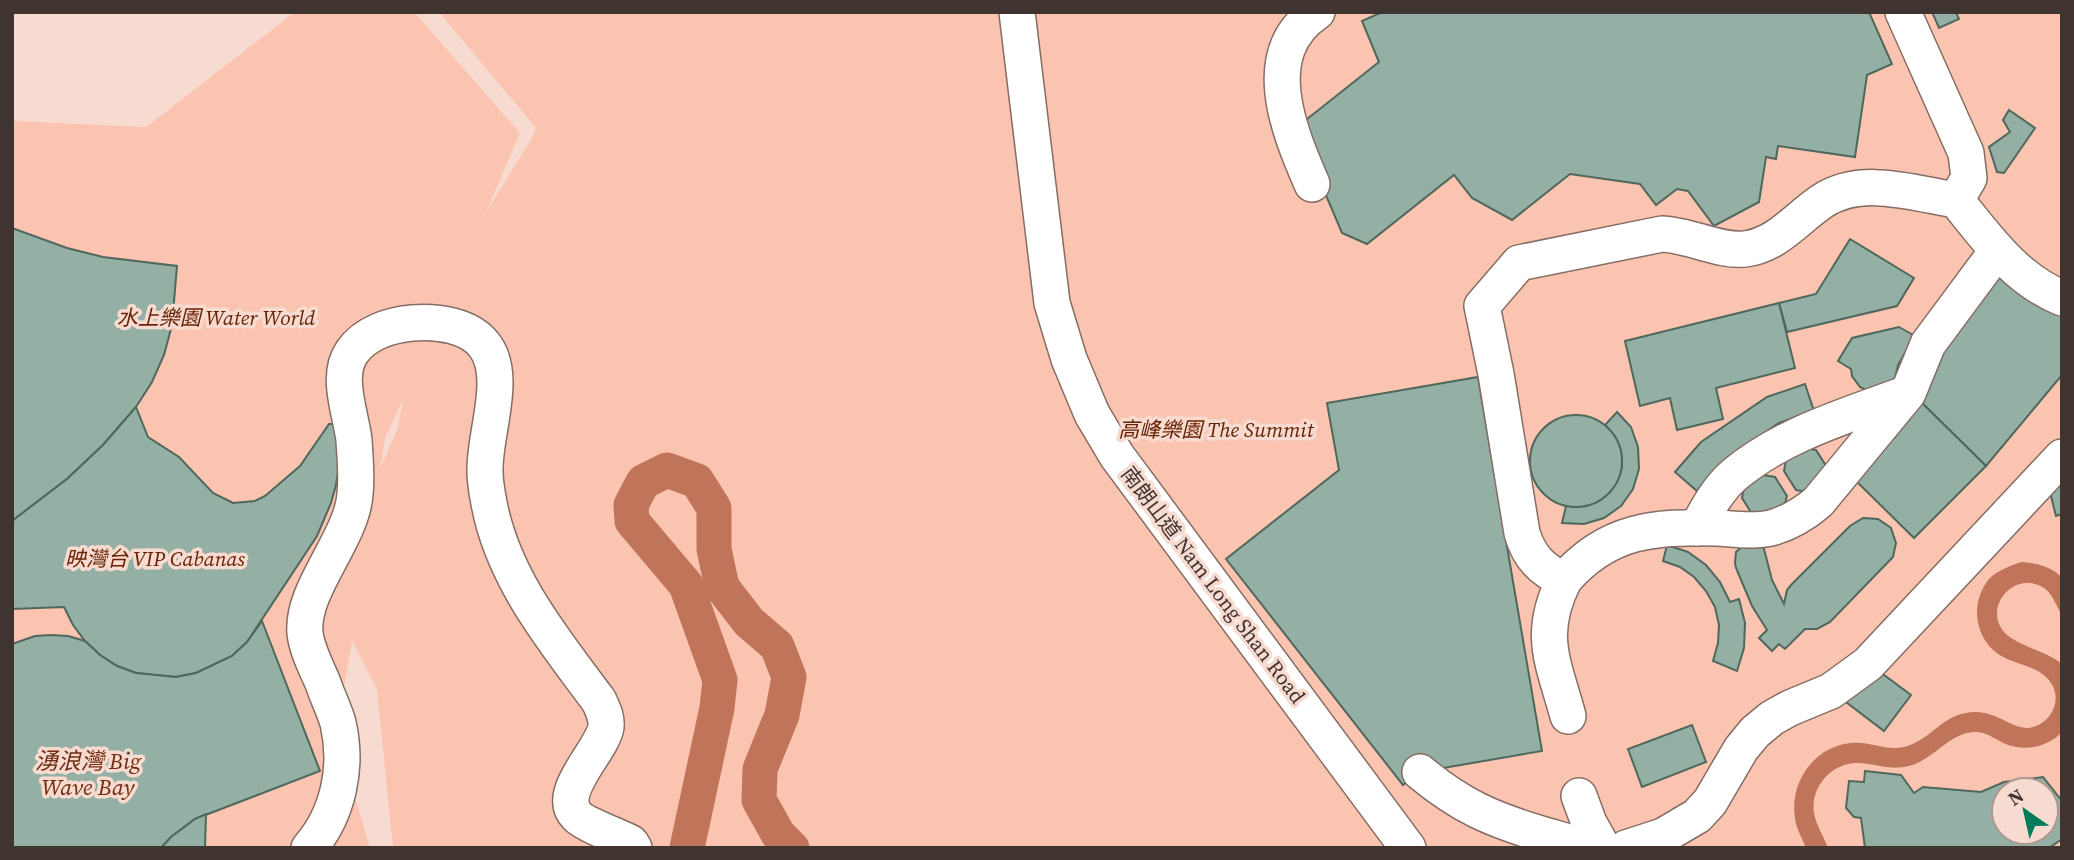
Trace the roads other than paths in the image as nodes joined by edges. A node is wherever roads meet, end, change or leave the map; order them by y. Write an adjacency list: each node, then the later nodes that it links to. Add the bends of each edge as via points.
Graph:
1 (1017, 12): 17 (street, 南朗山道 Nam Long Shan Road, via 1052,303 1092,414 1118,456)
2 (1301, 18): 4 (street, via 1282,69 1291,134)
3 (1908, 24): 5 (street, via 1969,162 1969,178)
4 (1312, 184)
5 (1956, 200): 6 (street); 11 (street, via 1858,188 1822,201 1777,237 1747,249 1730,250 1679,234 1662,234 1519,262 1482,306 1526,547 1542,568)
6 (1997, 251): 7 (street, via 2035,284); 8 (street, via 1928,344)
7 (2062, 298)
8 (1908, 393): 10 (street, via 1786,439 1733,476 1710,502); 10 (street, via 1804,514 1770,528)
9 (2062, 457): 20 (street, via 1868,664 1831,691 1790,708 1755,732 1697,816 1681,828)
10 (1696, 528): 11 (street, via 1624,536 1591,554)
11 (1564, 580): 12 (street, via 1548,625 1549,649)
12 (1568, 716)
13 (1420, 772): 18 (street, via 1444,792 1499,821)
14 (1579, 796): 19 (street)
15 (309, 848): 16 (street, via 336,801 342,775 337,721 305,632 309,605 355,496 354,439 344,374 351,353 367,337 389,326 414,323 471,332 493,358 495,383 485,471 504,554 525,598 606,716 604,736 574,785 572,808 577,817)
16 (634, 848)
17 (1408, 848)
18 (1595, 848)
19 (1603, 848)
20 (1626, 848)

